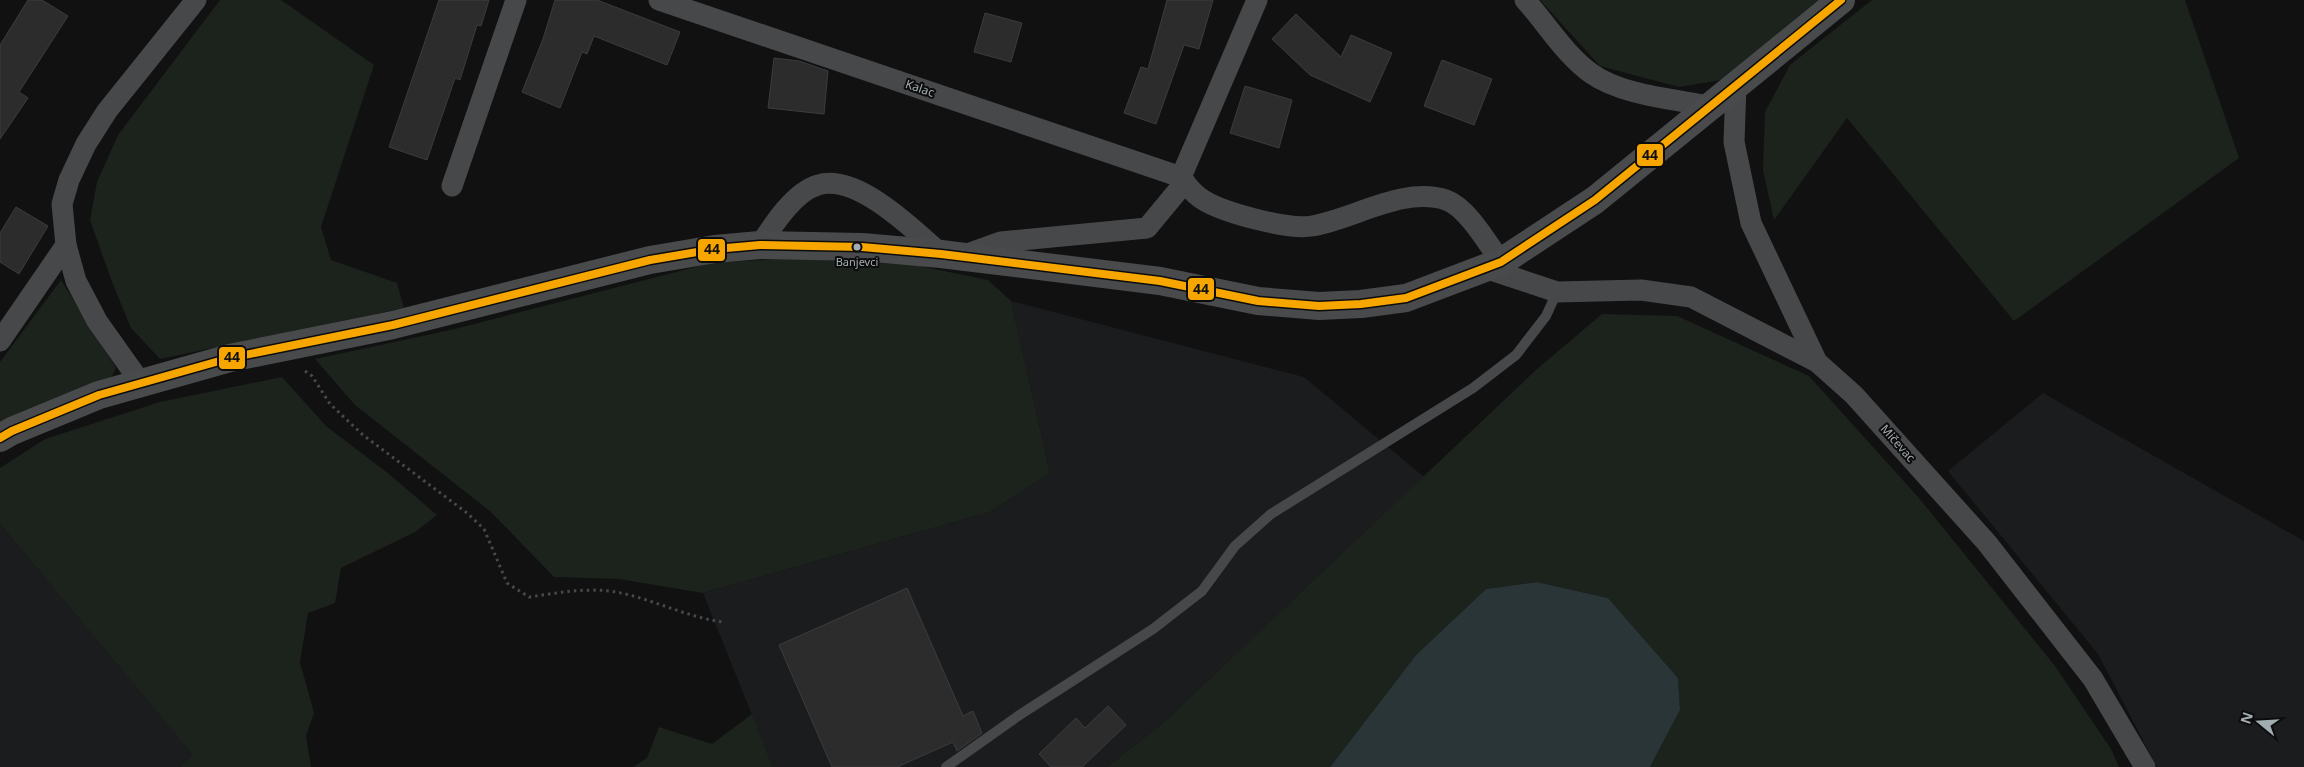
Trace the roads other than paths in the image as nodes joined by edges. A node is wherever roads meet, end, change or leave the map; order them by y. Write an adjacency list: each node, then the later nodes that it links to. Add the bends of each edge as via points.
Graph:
1 (196, 0): 11 (street, via 107,111 86,144 62,204)
2 (516, 0): 10 (street)
3 (659, 0): 9 (street, Kalac)
4 (1257, 0): 9 (street)
5 (1525, 0): 8 (street, via 1568,52 1591,73 1613,86)
6 (1841, 0): 7 (main road)
7 (1736, 85): 8 (main road); 18 (street, Mičevac, via 1734,142 1751,223)
8 (1709, 106): 14 (main road, via 1594,200)
9 (1183, 179): 13 (street, via 1147,228 1001,242); 14 (street, via 1199,197 1222,209 1266,221 1311,226 1410,197 1447,200 1465,214)
10 (452, 186)
11 (66, 245): 16 (street); 19 (street, via 76,282 97,321)
12 (760, 245): 13 (main road, via 862,247); 13 (street, via 796,198 817,185 837,184 891,210); 19 (main road, via 650,260 393,325 230,358)
13 (951, 255): 14 (main road, via 1160,280 1258,301 1320,306 1406,298)
14 (1493, 265): 15 (street)
15 (1557, 292): 18 (street, via 1641,290 1691,297); 21 (lane, via 1546,316 1516,355 1473,388 1271,514 1235,546 1202,591 1153,629 1026,710)
16 (9, 314): 17 (street)
17 (0, 341)
18 (1817, 362): 22 (street, Mičevac, via 1854,395 1987,543 2093,679)
19 (141, 383): 20 (main road, via 100,395)
20 (0, 438)
21 (946, 767)
22 (2145, 767)

